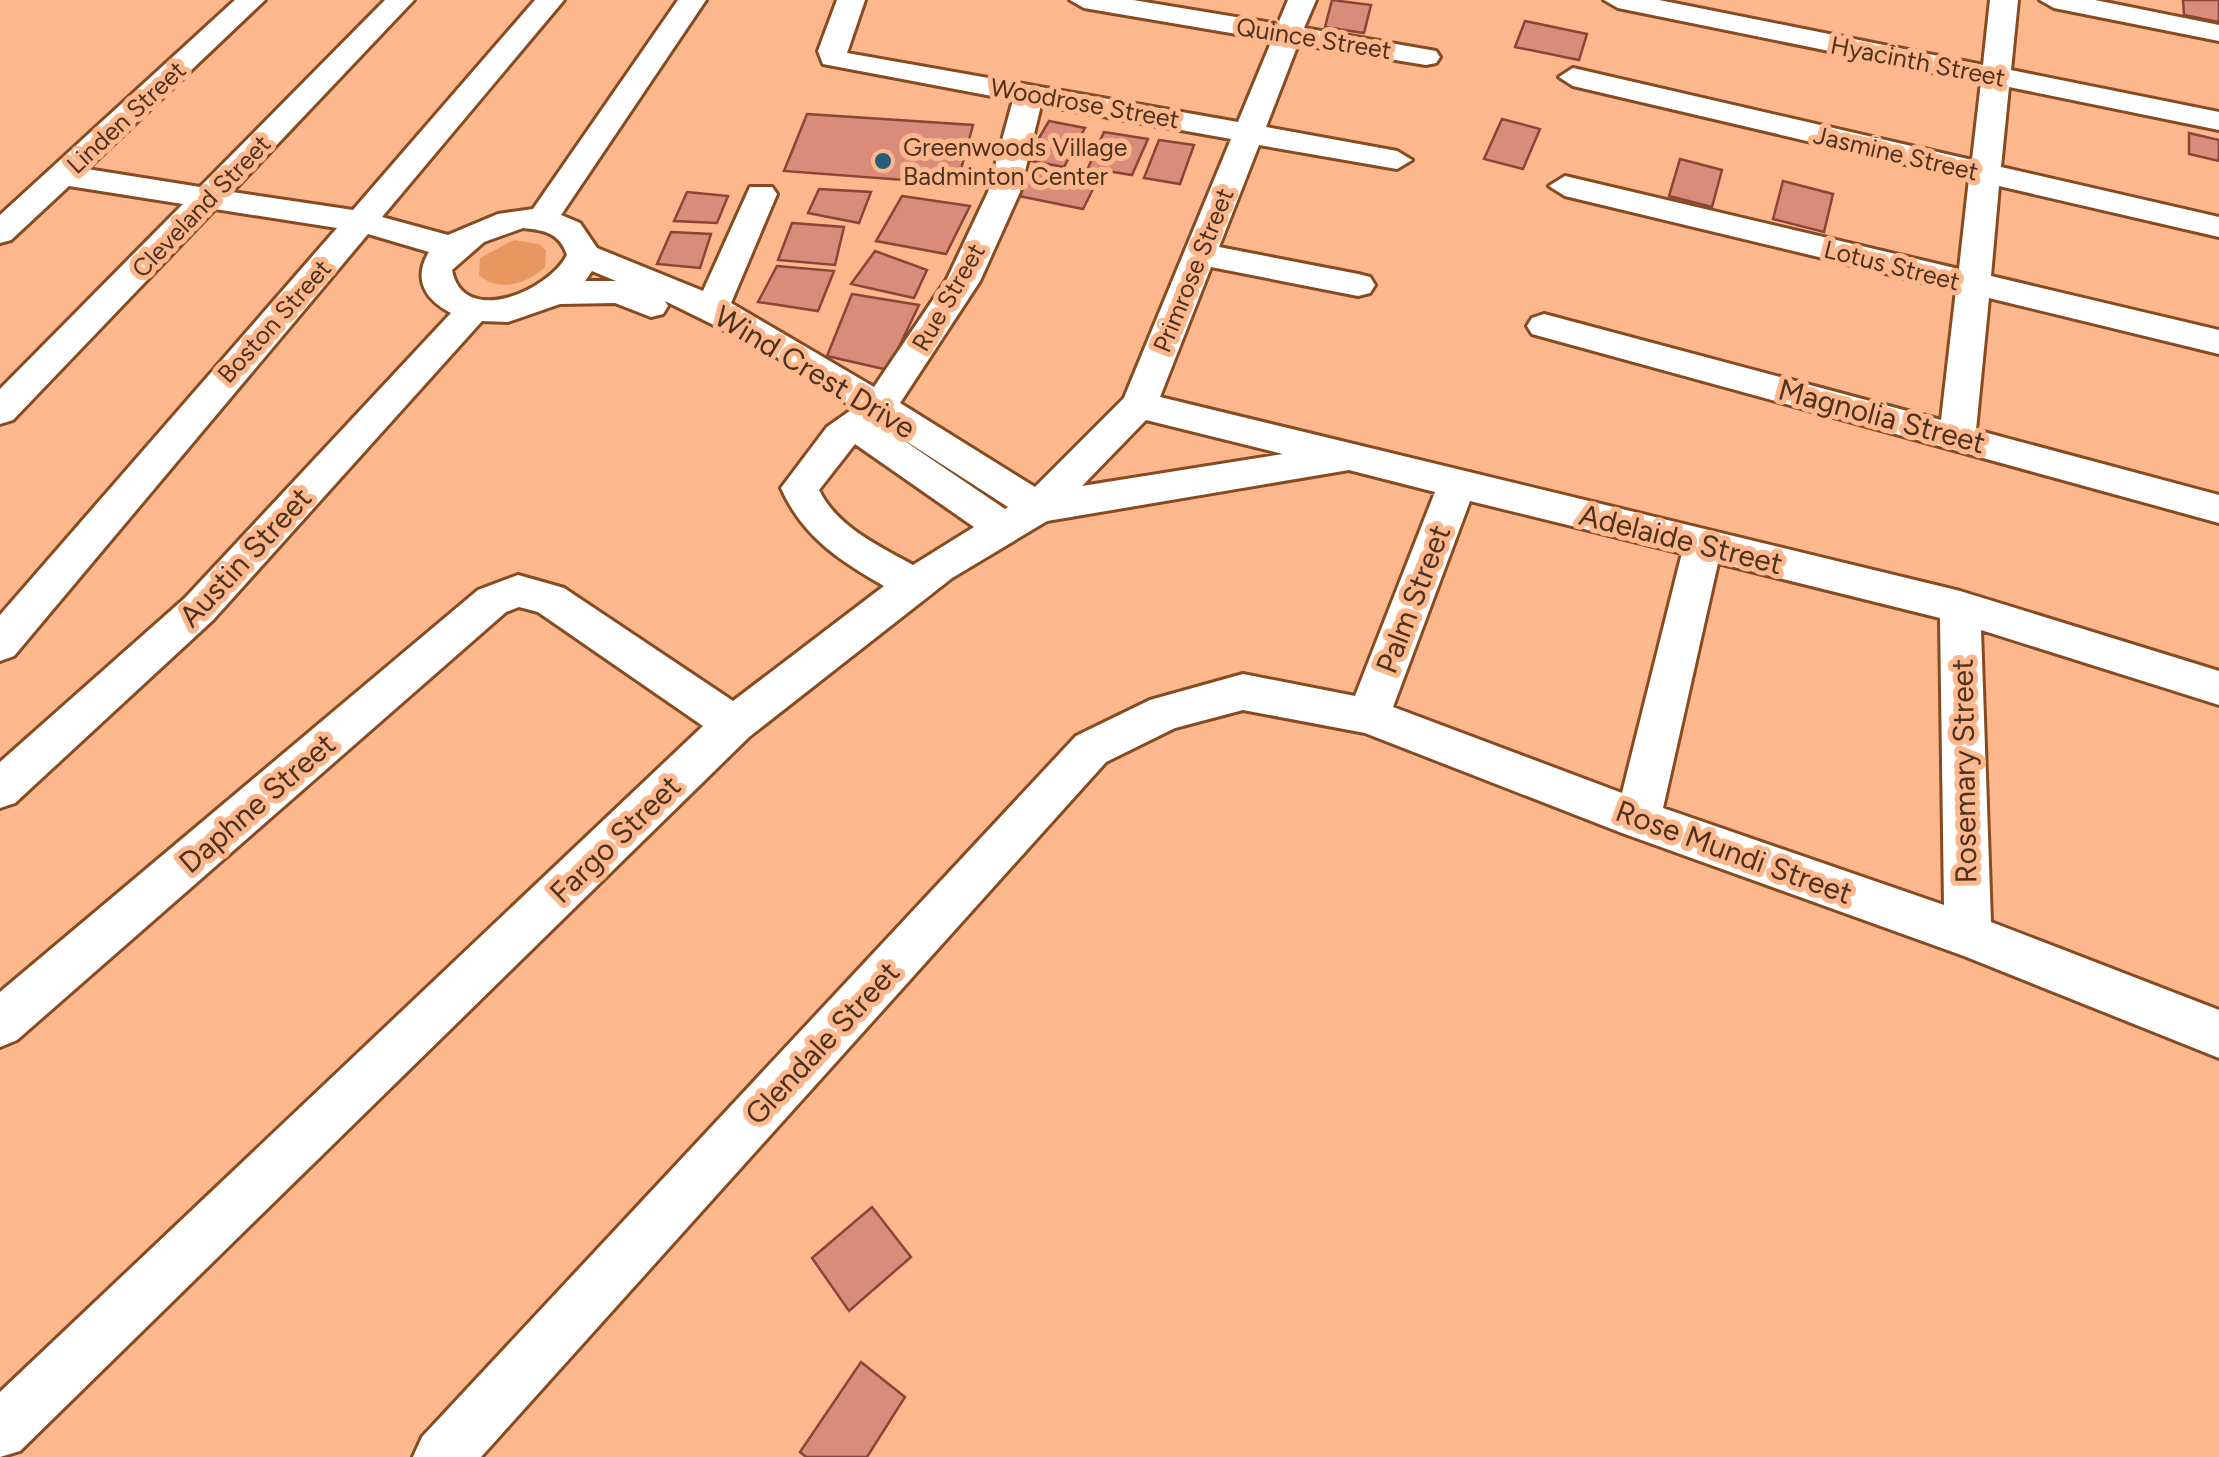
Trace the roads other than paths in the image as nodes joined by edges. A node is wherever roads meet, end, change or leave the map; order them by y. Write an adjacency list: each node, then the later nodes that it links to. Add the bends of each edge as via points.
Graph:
1 (251, 0): 21 (street, Linden Street)
2 (400, 0): 24 (street, Cleveland Street)
3 (550, 0): 26 (street, Boston Street)
4 (692, 0): 25 (street)
5 (851, 0): 16 (street, Woodrose Street, via 833,58)
6 (1084, 0): 12 (street, Quince Street)
7 (1302, 0): 12 (street, Primrose Street)
8 (1618, 0): 14 (street, Hyacinth Street)
9 (2004, 0): 14 (street)
10 (2054, 0): 11 (street)
11 (2219, 33)
12 (1288, 34): 13 (street, Quince Street); 18 (street, Primrose Street)
13 (1426, 57)
14 (1994, 76): 17 (street, Hyacinth Street); 20 (street)
15 (1573, 77): 20 (street, Jasmine Street)
16 (1030, 94): 18 (street, Woodrose Street); 41 (street, Rue Street, via 1004,192 964,280)
17 (2219, 121)
18 (1248, 133): 19 (street, Woodrose Street); 30 (street, Primrose Street)
19 (1397, 160)
20 (1982, 173): 27 (street, Jasmine Street); 32 (street)
21 (62, 176): 24 (street); 28 (street, Linden Street)
22 (1565, 186): 32 (street, Lotus Street)
23 (761, 194): 35 (street)
24 (211, 197): 26 (street); 40 (street, Cleveland Street)
25 (542, 219): 29 (street, via 493,224); 31 (street, via 572,232)
26 (362, 222): 29 (street); 51 (street, Boston Street, via 178,428)
27 (2219, 226)
28 (0, 233)
29 (451, 246): 36 (street, via 440,262 442,291)
30 (1200, 254): 33 (street); 39 (street, Primrose Street)
31 (583, 255): 34 (street); 35 (street, Wind Crest Drive)
32 (1974, 284): 38 (street, Lotus Street); 42 (street)
33 (1358, 285)
34 (554, 293): 36 (street, via 515,308); 41 (street, Wind Crest Drive, via 619,292 696,325)
35 (712, 308): 41 (street, Wind Crest Drive, via 781,344)
36 (474, 309): 56 (street, Austin Street, via 199,609)
37 (1544, 326): 42 (street, Magnolia Street)
38 (2219, 342)
39 (1139, 405): 43 (street, Adelaide Street); 45 (street, Primrose Street)
40 (0, 411)
41 (866, 417): 45 (street, Wind Crest Drive); 47 (street, Wind Crest Drive); 49 (street, Rue Street, via 840,436 800,488 809,514)
42 (1957, 436): 46 (street, Magnolia Street)
43 (1348, 457): 44 (street, Adelaide Street); 45 (street, Fargo Street)
44 (1458, 482): 48 (street, Adelaide Street); 54 (street, Palm Street)
45 (1038, 508): 47 (street, Fargo Street)
46 (2219, 509)
47 (1004, 528): 49 (street, Fargo Street)
48 (1703, 545): 50 (street, Adelaide Street); 57 (street)
49 (915, 585): 55 (street, Fargo Street)
50 (1960, 608): 52 (street, Adelaide Street); 58 (street, Rosemary Street)
51 (0, 644)
52 (2219, 688)
53 (1243, 692): 54 (street, Rose Mundi Street); 62 (street, Glendale Street, via 1165,713 1091,750)
54 (1368, 716): 57 (street, Rose Mundi Street)
55 (734, 724): 59 (street, Daphne Street, via 550,600 518,591 492,601); 61 (street, Fargo Street)
56 (0, 789)
57 (1638, 819): 58 (street, Rose Mundi Street)
58 (1968, 935): 60 (street, Rose Mundi Street)
59 (0, 1024)
60 (2219, 1034)
61 (0, 1431)
62 (442, 1457)

